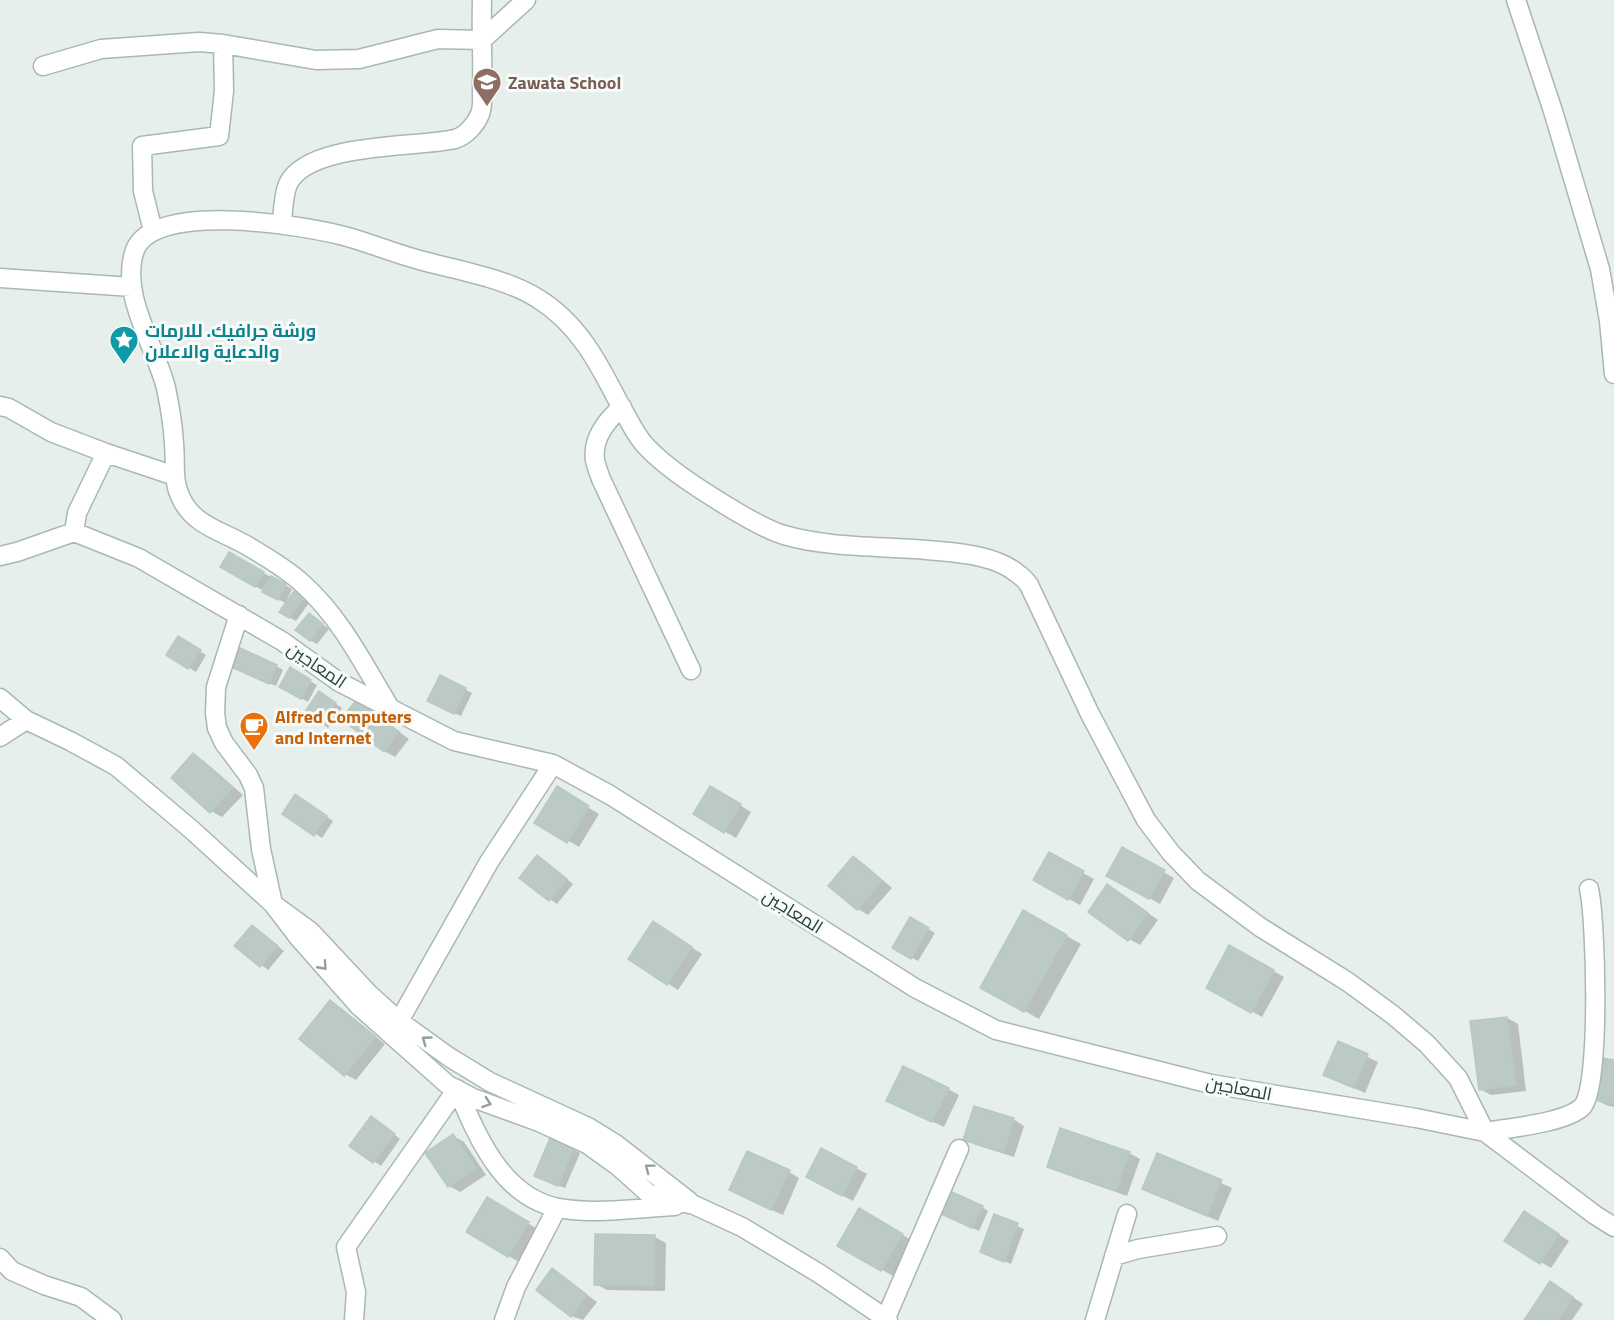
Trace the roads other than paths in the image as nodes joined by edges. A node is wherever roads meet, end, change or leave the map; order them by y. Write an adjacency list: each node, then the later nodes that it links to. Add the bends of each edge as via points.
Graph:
1 (482, 0): 4 (street)
2 (526, 0): 4 (street)
3 (1516, 0): 11 (street, via 1600,269)
4 (482, 40): 5 (street, via 438,39 358,59 316,60); 7 (street, via 481,112 470,131 457,139 349,152 317,161 289,182)
5 (223, 44): 6 (street, via 101,49); 8 (street, via 224,91 219,135 142,147 142,191)
6 (43, 66)
7 (282, 224): 8 (street, via 224,219); 13 (street, via 341,235 535,296 565,318 592,351)
8 (153, 231): 10 (street, via 136,249)
9 (0, 278): 10 (street)
10 (132, 286): 15 (street, via 169,404)
11 (1614, 374)
12 (0, 406): 14 (street, via 51,432)
13 (622, 408): 19 (street, via 603,428 595,460); 29 (street, via 642,442 666,466 781,535 962,554 994,561 1017,572 1029,585 1090,714 1146,819 1171,854 1198,881 1260,927 1348,982 1427,1044 1458,1078)
14 (106, 453): 15 (street); 16 (street, via 77,513)
15 (175, 476): 21 (street, via 181,500 195,519 249,546 300,580 327,607)
16 (74, 532): 17 (street); 18 (street, المعاجين, via 139,558)
17 (0, 556)
18 (239, 615): 21 (street, المعاجين, via 339,682); 26 (street, via 216,687 215,713 224,743 254,788 257,827)
19 (690, 670)
20 (0, 698): 22 (street)
21 (390, 708): 24 (street, المعاجين, via 454,741)
22 (26, 720): 23 (street); 26 (street, via 116,766)
23 (0, 737)
24 (553, 764): 27 (street, via 489,862); 29 (street, المعاجين, via 610,795 915,988 996,1030 1211,1083)
25 (1589, 889): 29 (street, via 1595,971 1589,1095 1584,1106 1573,1114)
26 (273, 904): 27 (street, via 310,931)
27 (395, 1028): 28 (street, via 436,1075); 31 (street, one-way to 27, via 617,1145 490,1082)
28 (457, 1089): 31 (street, one-way to 31, via 587,1144 649,1194); 32 (street, via 477,1136 502,1173 526,1196); 40 (street, via 346,1247 356,1292)
29 (1485, 1132): 34 (street, المعاجين)
30 (959, 1149): 38 (street)
31 (694, 1205): 32 (street); 38 (street, via 742,1227)
32 (557, 1208): 41 (street, via 516,1287)
33 (1127, 1214): 36 (street)
34 (1614, 1227)
35 (1217, 1236): 36 (street)
36 (1114, 1256): 42 (street)
37 (0, 1258): 39 (street, via 12,1271 81,1297)
38 (886, 1319)
39 (112, 1320)
40 (354, 1320)
41 (504, 1320)
42 (1095, 1320)

